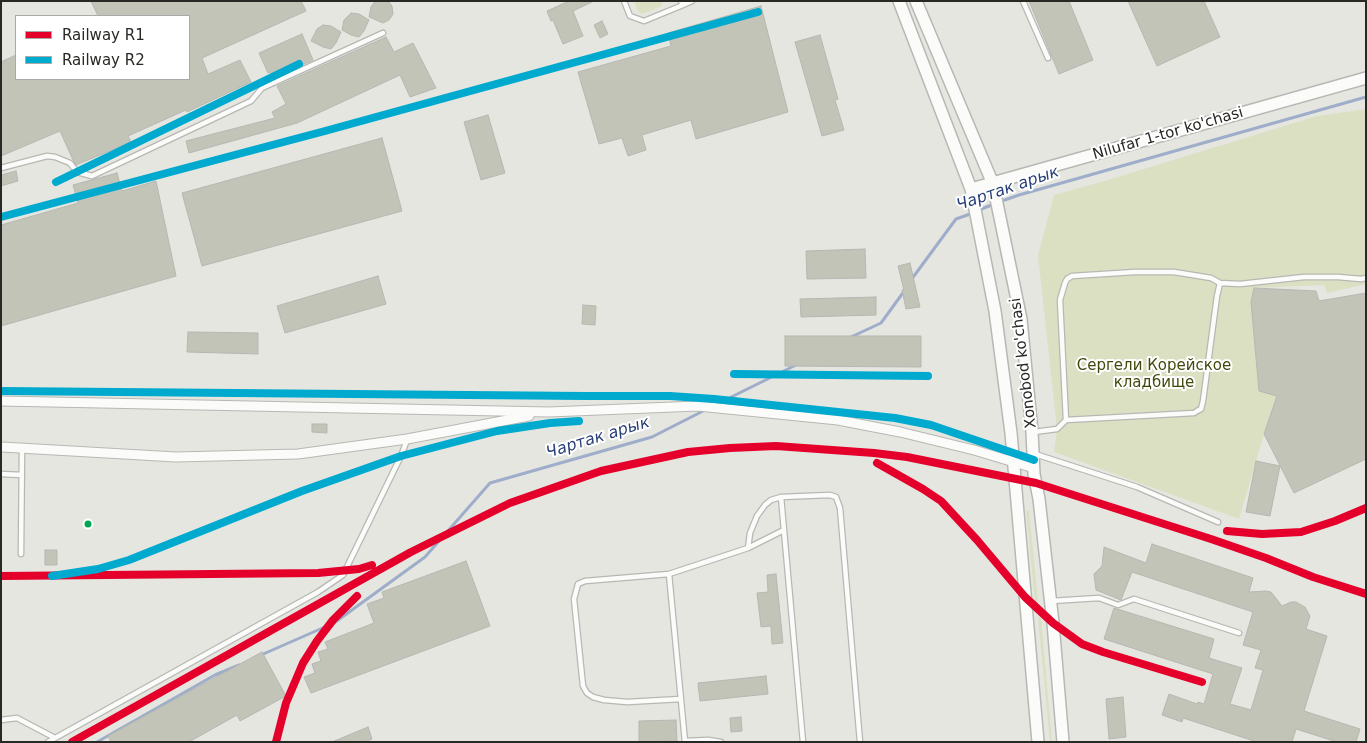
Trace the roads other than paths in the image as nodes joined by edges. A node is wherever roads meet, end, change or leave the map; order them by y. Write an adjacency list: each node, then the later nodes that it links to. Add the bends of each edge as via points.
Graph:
1 (624, 1): 6 (lane, via 630,16 644,22)
2 (692, 1): 6 (lane)
3 (899, 1): 12 (street, Xonobod ko'chasi)
4 (916, 1): 11 (street, Xonobod ko'chasi)
5 (1023, 1): 8 (lane)
6 (682, 3)
7 (383, 33): 10 (lane, via 262,88 251,101 92,176 77,172 70,163 47,156)
8 (1048, 58)
9 (1366, 78): 11 (street, Nilufar 1-tor ko'chasi)
10 (1, 168)
11 (993, 184): 12 (street, Nilufar 1-tor ko'chasi); 18 (street, Xonobod ko'chasi, via 1021,318)
12 (971, 189): 23 (street, Xonobod ko'chasi, via 995,311)
13 (1366, 278): 14 (lane, via 1304,277)
14 (1220, 284): 17 (lane, via 1201,408 1194,413); 17 (lane, via 1211,278 1174,272 1072,276 1067,279 1060,300)
15 (1, 401): 16 (street)
16 (549, 412): 19 (street); 23 (street, via 698,406 776,413 900,432)
17 (1066, 420): 18 (lane, via 1057,430)
18 (1032, 432): 22 (street, Xonobod ko'chasi)
19 (407, 439): 21 (street, via 298,454 176,457); 37 (lane, via 343,575)
20 (1, 447): 21 (street)
21 (22, 448): 26 (lane)
22 (1034, 454): 24 (street, Xonobod ko'chasi); 28 (lane, via 1137,487)
23 (1013, 462): 24 (street); 43 (street, Xonobod ko'chasi)
24 (1034, 468): 33 (street, Xonobod ko'chasi)
25 (1, 474): 26 (lane)
26 (22, 475): 31 (lane)
27 (781, 497): 29 (lane); 30 (lane, via 764,505 750,533); 42 (lane, via 830,495 838,502)
28 (1218, 522)
29 (784, 530): 30 (lane); 41 (lane)
30 (748, 548): 32 (lane)
31 (21, 554)
32 (669, 574): 35 (lane); 35 (lane, via 585,581 578,584 574,598 583,686 587,693 604,700 627,702)
33 (1050, 601): 34 (lane, via 1099,598 1118,605 1134,599); 44 (street, Xonobod ko'chasi)
34 (1239, 634)
35 (681, 699): 39 (lane)
36 (1, 720): 37 (lane, via 17,718)
37 (55, 738): 38 (lane)
38 (48, 742)
39 (685, 742): 40 (lane)
40 (722, 742)
41 (803, 742)
42 (860, 742)
43 (1038, 742)
44 (1063, 742)

